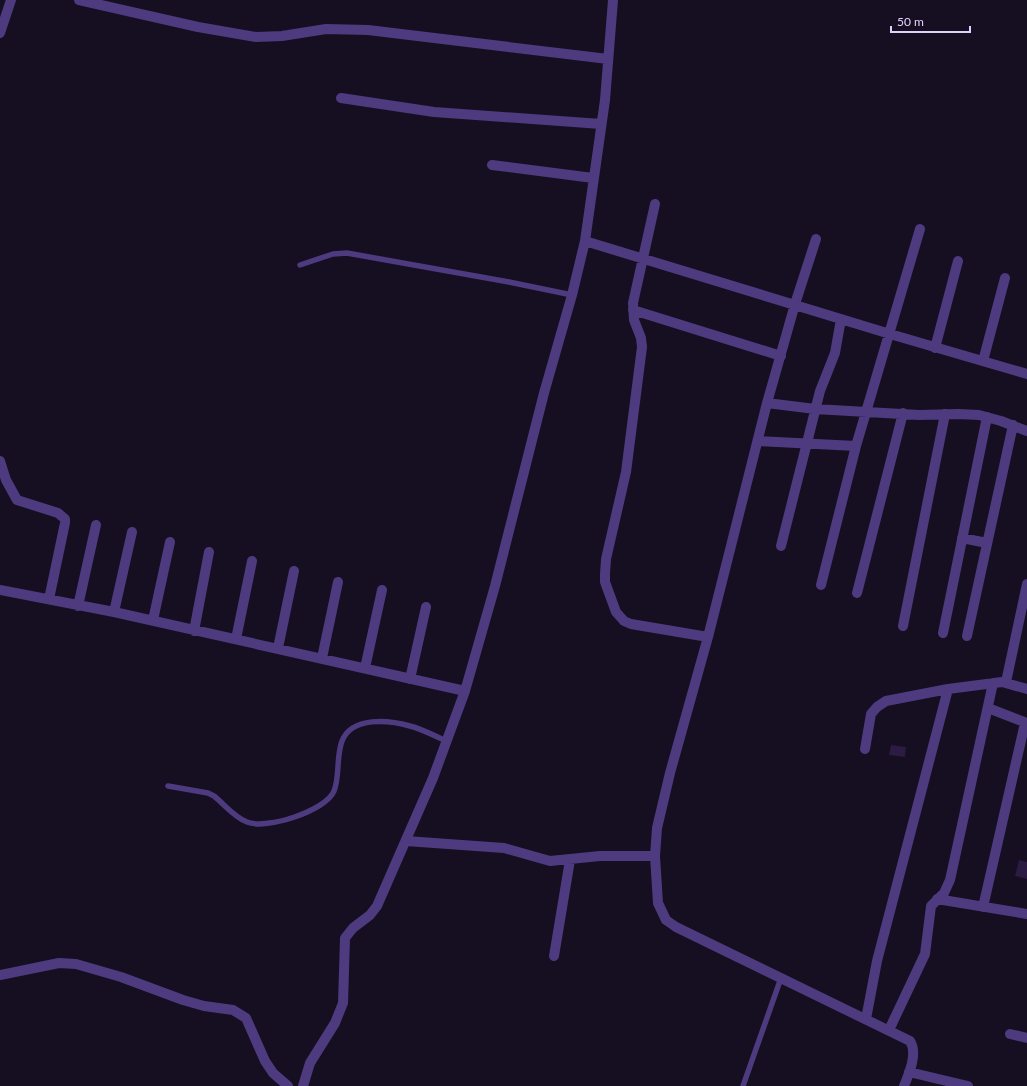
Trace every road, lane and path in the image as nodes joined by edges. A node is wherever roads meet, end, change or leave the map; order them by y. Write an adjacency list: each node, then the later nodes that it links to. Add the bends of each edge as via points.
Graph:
1 (11, 0): 4 (street)
2 (79, 0): 5 (street, via 198,27 256,37 326,29 368,30)
3 (613, 0): 5 (street)
4 (0, 33)
5 (608, 59): 7 (street)
6 (342, 98): 7 (street, via 434,112)
7 (601, 124): 9 (street)
8 (492, 165): 9 (street)
9 (593, 178): 13 (street)
10 (655, 204): 14 (street)
11 (920, 229): 22 (street)
12 (816, 239): 19 (street)
13 (585, 241): 14 (street); 18 (street)
14 (643, 258): 19 (street); 20 (street)
15 (958, 261): 23 (street)
16 (300, 265): 18 (lane, via 333,254 347,253)
17 (1005, 278): 25 (street)
18 (572, 295): 73 (street)
19 (795, 304): 21 (street); 24 (street)
20 (633, 310): 24 (street); 63 (street, via 642,346 626,472 606,560 605,582 616,612 624,621)
21 (841, 319): 22 (street); 28 (street, via 835,353 822,383)
22 (890, 334): 23 (street); 29 (street)
23 (936, 348): 25 (street)
24 (781, 356): 27 (street)
25 (983, 361): 26 (street)
26 (1027, 374)
27 (767, 403): 28 (street); 35 (street)
28 (815, 409): 29 (street); 36 (street)
29 (866, 410): 30 (street); 37 (street)
30 (903, 413): 31 (street); 53 (street)
31 (945, 414): 32 (street); 59 (street)
32 (988, 417): 33 (street); 41 (street)
33 (1013, 425): 34 (street); 43 (street)
34 (1027, 432)
35 (758, 441): 36 (street); 63 (street)
36 (806, 443): 37 (street); 44 (street)
37 (856, 446): 50 (street)
38 (0, 462): 54 (street, via 17,500 58,513 65,519)
39 (96, 525): 55 (street)
40 (132, 532): 57 (street)
41 (962, 538): 43 (street); 61 (street)
42 (170, 542): 58 (street)
43 (988, 543): 62 (street)
44 (781, 546)
45 (209, 552): 60 (street)
46 (252, 561): 64 (street)
47 (294, 571): 65 (street)
48 (338, 582): 66 (street)
49 (1027, 584): 69 (street)
50 (821, 586)
51 (0, 590): 54 (street)
52 (382, 590): 67 (street)
53 (857, 593)
54 (49, 599): 55 (street)
55 (78, 606): 57 (street)
56 (426, 607): 68 (street)
57 (114, 612): 58 (street)
58 (153, 620): 60 (street)
59 (903, 626)
60 (194, 631): 64 (street)
61 (943, 633)
62 (967, 636)
63 (708, 637): 80 (street, via 666,787 656,834)
64 (236, 639): 65 (street)
65 (278, 648): 66 (street)
66 (322, 658): 67 (street)
67 (365, 668): 68 (street)
68 (410, 678): 73 (street)
69 (1006, 682): 70 (street); 72 (street)
70 (993, 683): 71 (street); 74 (street)
71 (948, 688): 77 (street, via 881,704 871,714); 88 (street, via 877,961)
72 (1027, 689)
73 (465, 691): 76 (street)
74 (988, 708): 75 (street); 82 (street, via 950,880)
75 (1026, 723): 83 (street)
76 (446, 741): 78 (lane, via 410,726 372,722 357,726 349,730 340,748 334,791 330,798 290,820 270,824 247,822 208,793); 79 (street)
77 (865, 748)
78 (168, 786)
79 (406, 841): 81 (street, via 504,848 550,861); 94 (street, via 377,906 370,915 352,928 346,938 344,1003 335,1023 310,1063)
80 (655, 856): 81 (street, via 600,856); 87 (street, via 658,903 666,920)
81 (570, 860): 85 (street)
82 (938, 899): 83 (street); 89 (street, via 931,906 925,954)
83 (983, 907): 84 (street)
84 (1027, 914)
85 (554, 956)
86 (0, 975): 93 (street, via 59,963 76,964 204,1006 233,1010 246,1018 265,1061 273,1073)
87 (781, 978): 88 (street); 95 (lane)
88 (866, 1019): 89 (street)
89 (889, 1030): 92 (street, via 912,1044 913,1055)
90 (1010, 1034): 91 (street)
91 (1027, 1038)
92 (909, 1072): 96 (street); 97 (street)
93 (288, 1086)
94 (304, 1086)
95 (743, 1086)
96 (904, 1086)
97 (968, 1086)

